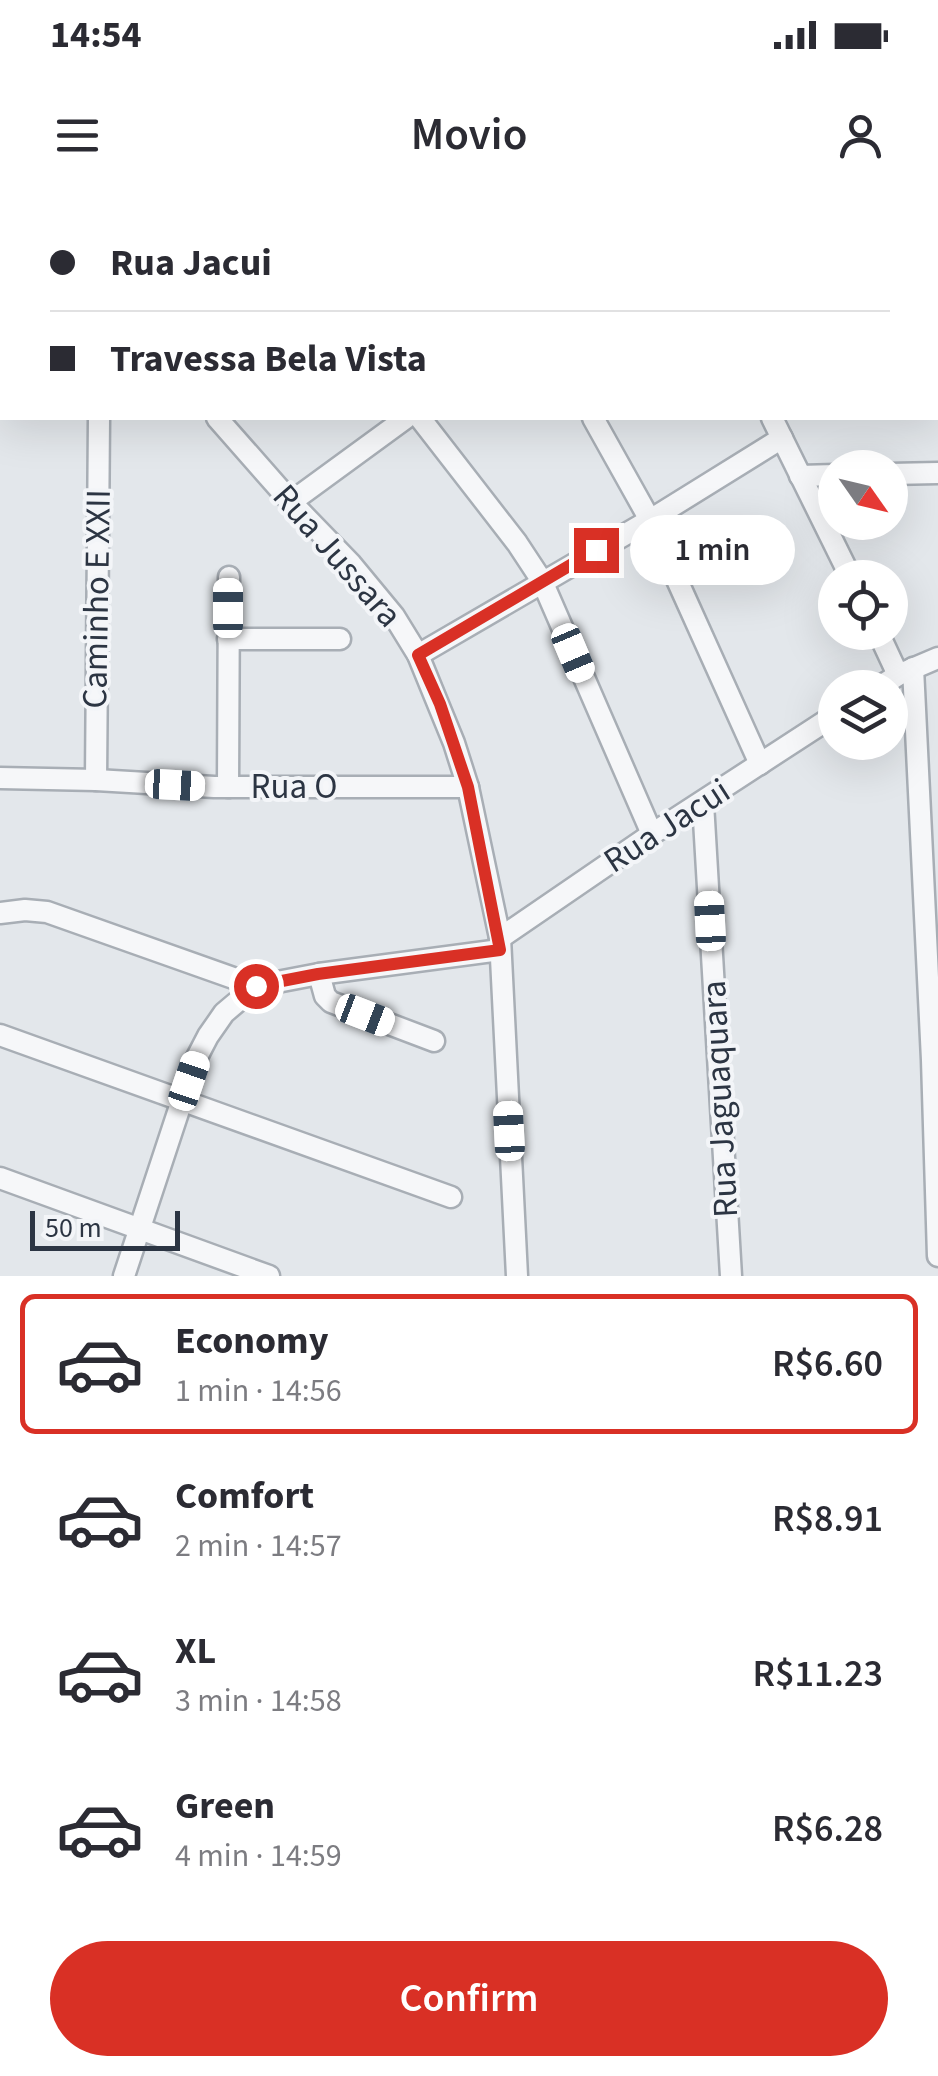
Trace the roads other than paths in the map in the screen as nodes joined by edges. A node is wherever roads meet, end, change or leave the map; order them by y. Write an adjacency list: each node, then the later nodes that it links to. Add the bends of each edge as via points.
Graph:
1 (99, 420): 26 (street, Caminho E XXII)
2 (219, 420): 12 (street, Rua Jussara)
3 (403, 420): 12 (street)
4 (422, 420): 16 (street)
5 (593, 420): 13 (street)
6 (773, 420): 7 (street)
7 (782, 438): 11 (street); 13 (street)
8 (938, 473): 9 (street)
9 (908, 474)
10 (818, 475): 11 (street)
11 (800, 476): 14 (street)
12 (291, 502): 19 (street, Rua Jussara, via 351,564)
13 (650, 520): 16 (street); 24 (street)
14 (842, 560)
15 (228, 576): 17 (street)
16 (542, 581): 19 (street); 30 (street)
17 (228, 639): 18 (street); 27 (street)
18 (340, 639)
19 (418, 655): 28 (street, Rua Jussara)
20 (938, 658): 21 (street)
21 (908, 671)
22 (908, 693): 31 (street)
23 (818, 726): 24 (street, Rua Jacui)
24 (760, 764): 29 (street, Rua Jacui)
25 (0, 778): 26 (street, Rua O)
26 (96, 780): 27 (street, Rua O)
27 (228, 786): 28 (street, Rua O)
28 (468, 787): 33 (street, Rua Jussara)
29 (703, 803): 30 (street, Rua Jacui); 47 (street, Rua Jaguaquara)
30 (652, 834): 33 (street, Rua Jacui)
31 (930, 846): 38 (street)
32 (0, 913): 35 (street, via 46,912)
33 (500, 944): 34 (street, Rua Jacui); 46 (street, Rua Jussara)
34 (318, 974): 35 (street, Rua Jacui); 37 (street, via 331,1002)
35 (256, 986): 39 (street, via 208,1036)
36 (0, 1034): 39 (street)
37 (434, 1042)
38 (935, 1060): 43 (street)
39 (182, 1100): 41 (street); 42 (street)
40 (0, 1178): 42 (street)
41 (451, 1197)
42 (140, 1229): 44 (street); 45 (street)
43 (938, 1256)
44 (124, 1276)
45 (269, 1276)
46 (516, 1276)
47 (730, 1276)

